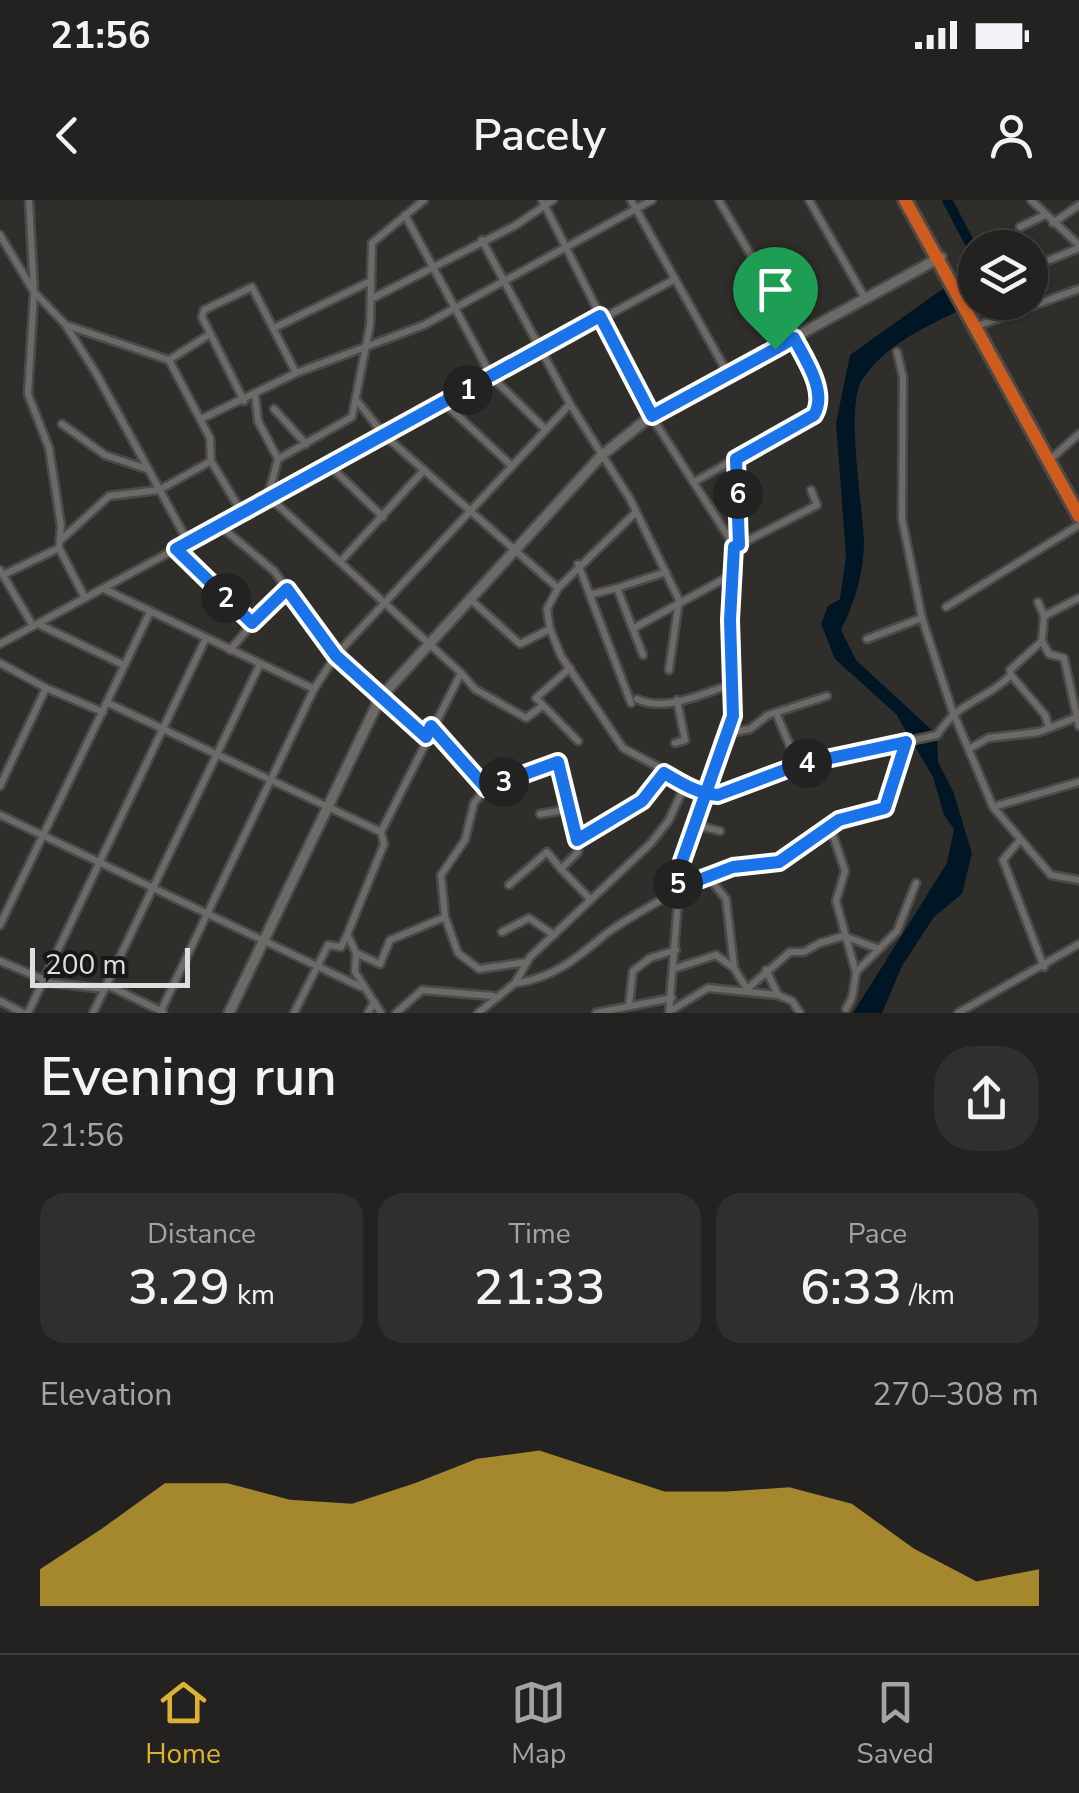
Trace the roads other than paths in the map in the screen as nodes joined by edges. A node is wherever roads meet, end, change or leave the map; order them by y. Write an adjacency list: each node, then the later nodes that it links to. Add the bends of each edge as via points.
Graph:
1 (29, 200): 28 (street)
2 (424, 200): 13 (street)
3 (553, 200): 10 (street)
4 (632, 200): 12 (street)
5 (652, 200): 12 (street)
6 (718, 200): 37 (street)
7 (808, 200): 30 (street)
8 (908, 200): 21 (highway)
9 (1031, 200): 14 (street)
10 (543, 202): 18 (street); 20 (street)
11 (1079, 205): 15 (street)
12 (636, 209): 20 (street); 24 (street)
13 (405, 215): 23 (street); 25 (street, via 372,242)
14 (1045, 215): 15 (street); 16 (street)
15 (1053, 223): 19 (street)
16 (1020, 227)
17 (0, 235): 28 (street)
18 (482, 240): 23 (street); 26 (street)
19 (1079, 247): 22 (street)
20 (566, 248): 26 (street); 32 (street)
21 (940, 258): 30 (street); 34 (highway)
22 (1048, 260)
23 (432, 267): 29 (street); 31 (street)
24 (675, 278): 32 (street); 44 (street)
25 (371, 281): 29 (street); 35 (street)
26 (506, 281): 31 (street); 39 (street)
27 (1079, 289): 34 (street)
28 (34, 292): 33 (street); 81 (street, via 28,389 49,448)
29 (371, 298): 38 (street)
30 (866, 298): 37 (street)
31 (456, 309): 38 (street); 45 (street)
32 (600, 316): 39 (street); 52 (street)
33 (65, 324): 41 (street); 66 (street)
34 (978, 325): 42 (highway)
35 (274, 328): 36 (street, via 252,287 204,310); 43 (street)
36 (210, 334): 41 (street); 47 (street)
37 (794, 338): 44 (street); 62 (street, via 817,388 818,411)
38 (367, 344): 43 (street); 48 (street)
39 (542, 347): 45 (street); 50 (street)
40 (896, 352): 104 (street, via 903,377 902,520)
41 (169, 360): 53 (street)
42 (998, 363): 60 (highway); 76 (highway)
43 (296, 373): 46 (street)
44 (728, 374): 52 (street)
45 (492, 377): 49 (street); 55 (street)
46 (255, 395): 47 (street); 61 (street, via 258,422)
47 (244, 400): 53 (street)
48 (358, 401): 56 (street); 58 (street, via 352,417)
49 (445, 404): 56 (street); 64 (street)
50 (570, 404): 55 (street); 59 (street)
51 (274, 409): 58 (street)
52 (652, 416): 59 (street); 68 (street)
53 (201, 419): 63 (street)
54 (62, 424): 66 (street, via 105,455)
55 (546, 430): 64 (street)
56 (384, 434): 65 (street); 67 (street)
57 (1079, 434): 60 (street)
58 (306, 444): 61 (street)
59 (601, 456): 75 (street); 84 (street)
60 (1053, 457): 72 (highway)
61 (278, 459): 71 (street)
62 (736, 459): 68 (street); 82 (street)
63 (212, 461): 69 (street); 73 (street)
64 (511, 465): 74 (street)
65 (330, 466): 71 (street); 77 (street)
66 (148, 469): 69 (street)
67 (424, 470): 74 (street); 77 (street)
68 (694, 482): 82 (street)
69 (159, 490): 80 (street); 81 (street, via 109,496)
70 (811, 490): 82 (street, via 817,505)
71 (268, 496): 73 (street); 85 (street)
72 (1079, 505)
73 (241, 511): 79 (street)
74 (469, 511): 84 (street); 100 (street)
75 (635, 513): 86 (street); 88 (street)
76 (1079, 516)
77 (383, 517): 85 (street)
78 (1079, 524): 101 (street)
79 (219, 526): 80 (street); 93 (street)
80 (188, 542): 83 (street)
81 (61, 544): 87 (street); 95 (street)
82 (737, 546): 89 (street)
83 (176, 549): 92 (street); 105 (street)
84 (514, 554): 90 (street); 97 (street)
85 (340, 562): 100 (street)
86 (578, 564): 90 (street); 94 (street)
87 (2, 572): 106 (street)
88 (666, 572): 91 (street); 98 (street)
89 (734, 574): 98 (street); 124 (street)
90 (558, 588): 108 (street, via 547,609)
91 (617, 588): 94 (street); 107 (street)
92 (104, 589): 95 (street); 102 (street)
93 (287, 589): 105 (street); 116 (street)
94 (593, 594): 129 (street, via 634,701 651,706)
95 (84, 598): 106 (street)
96 (1079, 598): 103 (street)
97 (470, 599): 108 (street, via 520,644); 113 (street)
98 (679, 600): 107 (street); 121 (street)
99 (1038, 602): 103 (street)
100 (383, 604): 113 (street); 116 (street)
101 (946, 607)
102 (150, 612): 109 (street); 119 (street)
103 (1044, 616): 111 (street)
104 (922, 618): 110 (street); 132 (street)
105 (252, 623): 114 (street)
106 (35, 625): 112 (street); 119 (street)
107 (634, 628): 115 (street)
108 (550, 629): 120 (street)
109 (206, 638): 114 (street); 138 (street)
110 (868, 639)
111 (1042, 641): 123 (street, via 1022,656); 135 (street, via 1049,654 1064,658)
112 (0, 644)
113 (428, 644): 122 (street); 128 (street)
114 (230, 650): 118 (street)
115 (643, 655)
116 (336, 656): 126 (street); 128 (street)
117 (0, 663): 125 (street)
118 (260, 664): 126 (street); 145 (street)
119 (124, 665): 130 (street)
120 (570, 668): 131 (street, via 536,698); 147 (street, via 622,748)
121 (669, 670)
122 (461, 673): 131 (street, via 475,689 526,718); 136 (street)
123 (1012, 675): 132 (street); 137 (street)
124 (733, 684): 129 (street); 139 (street)
125 (46, 688): 133 (street); 151 (street)
126 (314, 689): 148 (street)
127 (827, 696): 134 (street)
128 (380, 698): 140 (street); 154 (street)
129 (677, 700): 143 (street, via 686,740)
130 (108, 703): 133 (street); 138 (street)
131 (541, 707): 141 (street)
132 (952, 710): 142 (street, via 936,735); 144 (street)
133 (103, 712): 163 (street)
134 (776, 712): 139 (street); 146 (street)
135 (1077, 722): 137 (street)
136 (431, 726): 140 (street); 152 (street)
137 (1049, 727): 144 (street, via 988,738)
138 (161, 728): 145 (street); 166 (street)
139 (730, 733): 153 (street)
140 (426, 737): 162 (street)
141 (578, 741)
142 (906, 742): 146 (street); 160 (street, via 885,808 839,820)
143 (675, 743)
144 (970, 749): 155 (street)
145 (219, 753): 148 (street); 172 (street)
146 (798, 765): 153 (street)
147 (664, 773): 150 (street); 164 (street, via 642,801)
148 (274, 778): 154 (street); 175 (street)
149 (1079, 782): 155 (street)
150 (685, 785): 153 (street); 174 (street, via 669,820)
151 (0, 786)
152 (486, 788): 156 (street, via 558,762); 176 (street, via 474,803 465,840 441,875)
153 (709, 794): 159 (street)
154 (327, 805): 162 (street); 182 (street)
155 (993, 807): 165 (street)
156 (571, 809): 157 (street); 164 (street)
157 (540, 814)
158 (0, 815): 163 (street)
159 (696, 825): 161 (street); 173 (street)
160 (831, 829): 168 (street, via 779,862); 181 (street, via 845,871 836,889)
161 (720, 831)
162 (381, 832): 179 (street, via 384,844)
163 (44, 835): 166 (street); 177 (street)
164 (577, 840): 167 (street, via 578,852)
165 (1020, 840): 169 (street, via 1051,876); 190 (street, via 1003,860)
166 (97, 860): 172 (street); 195 (street)
167 (561, 869): 171 (street, via 548,852); 174 (street)
168 (707, 875): 173 (street); 192 (street, via 726,898)
169 (1079, 880)
170 (916, 883): 184 (street, via 896,931)
171 (508, 885)
172 (154, 887): 175 (street); 197 (street)
173 (678, 889): 185 (street); 196 (street, via 580,958)
174 (589, 898): 180 (street)
175 (208, 911): 182 (street); 208 (street)
176 (445, 916): 186 (street, via 390,940 380,964); 188 (street, via 458,953 479,968)
177 (0, 925)
178 (502, 932): 180 (street, via 530,918)
179 (347, 935): 186 (street); 189 (street, via 341,947 328,945)
180 (554, 935): 188 (street)
181 (844, 936): 184 (street); 193 (street, via 790,952); 194 (street)
182 (264, 938): 189 (street); 212 (street)
183 (1079, 944): 190 (street)
184 (879, 949): 194 (street)
185 (676, 950): 191 (street); 205 (street, via 633,971)
186 (356, 953): 198 (street)
187 (0, 962): 195 (street)
188 (527, 962): 196 (street)
189 (319, 964): 198 (street); 213 (street)
190 (1044, 967): 207 (street)
191 (676, 968): 192 (street, via 716,956); 202 (street)
192 (734, 968): 199 (street)
193 (766, 970): 199 (street); 200 (street)
194 (856, 973): 206 (street)
195 (42, 980): 197 (street); 210 (street)
196 (515, 983): 201 (street)
197 (106, 987): 208 (street); 211 (street)
198 (362, 987): 204 (street)
199 (747, 989): 200 (street); 209 (street, via 708,988)
200 (778, 995): 219 (street)
201 (494, 997): 216 (street, via 422,990); 217 (street)
202 (672, 998): 205 (street); 209 (street)
203 (0, 1001): 210 (street)
204 (374, 1002): 214 (street); 215 (street)
205 (629, 1005): 218 (street)
206 (846, 1009)
207 (964, 1011)
208 (162, 1012)
209 (669, 1012)
210 (26, 1013)
211 (94, 1013)
212 (229, 1013)
213 (294, 1013)
214 (368, 1013)
215 (381, 1013)
216 (396, 1013)
217 (478, 1013)
218 (596, 1013)
219 (800, 1013)

